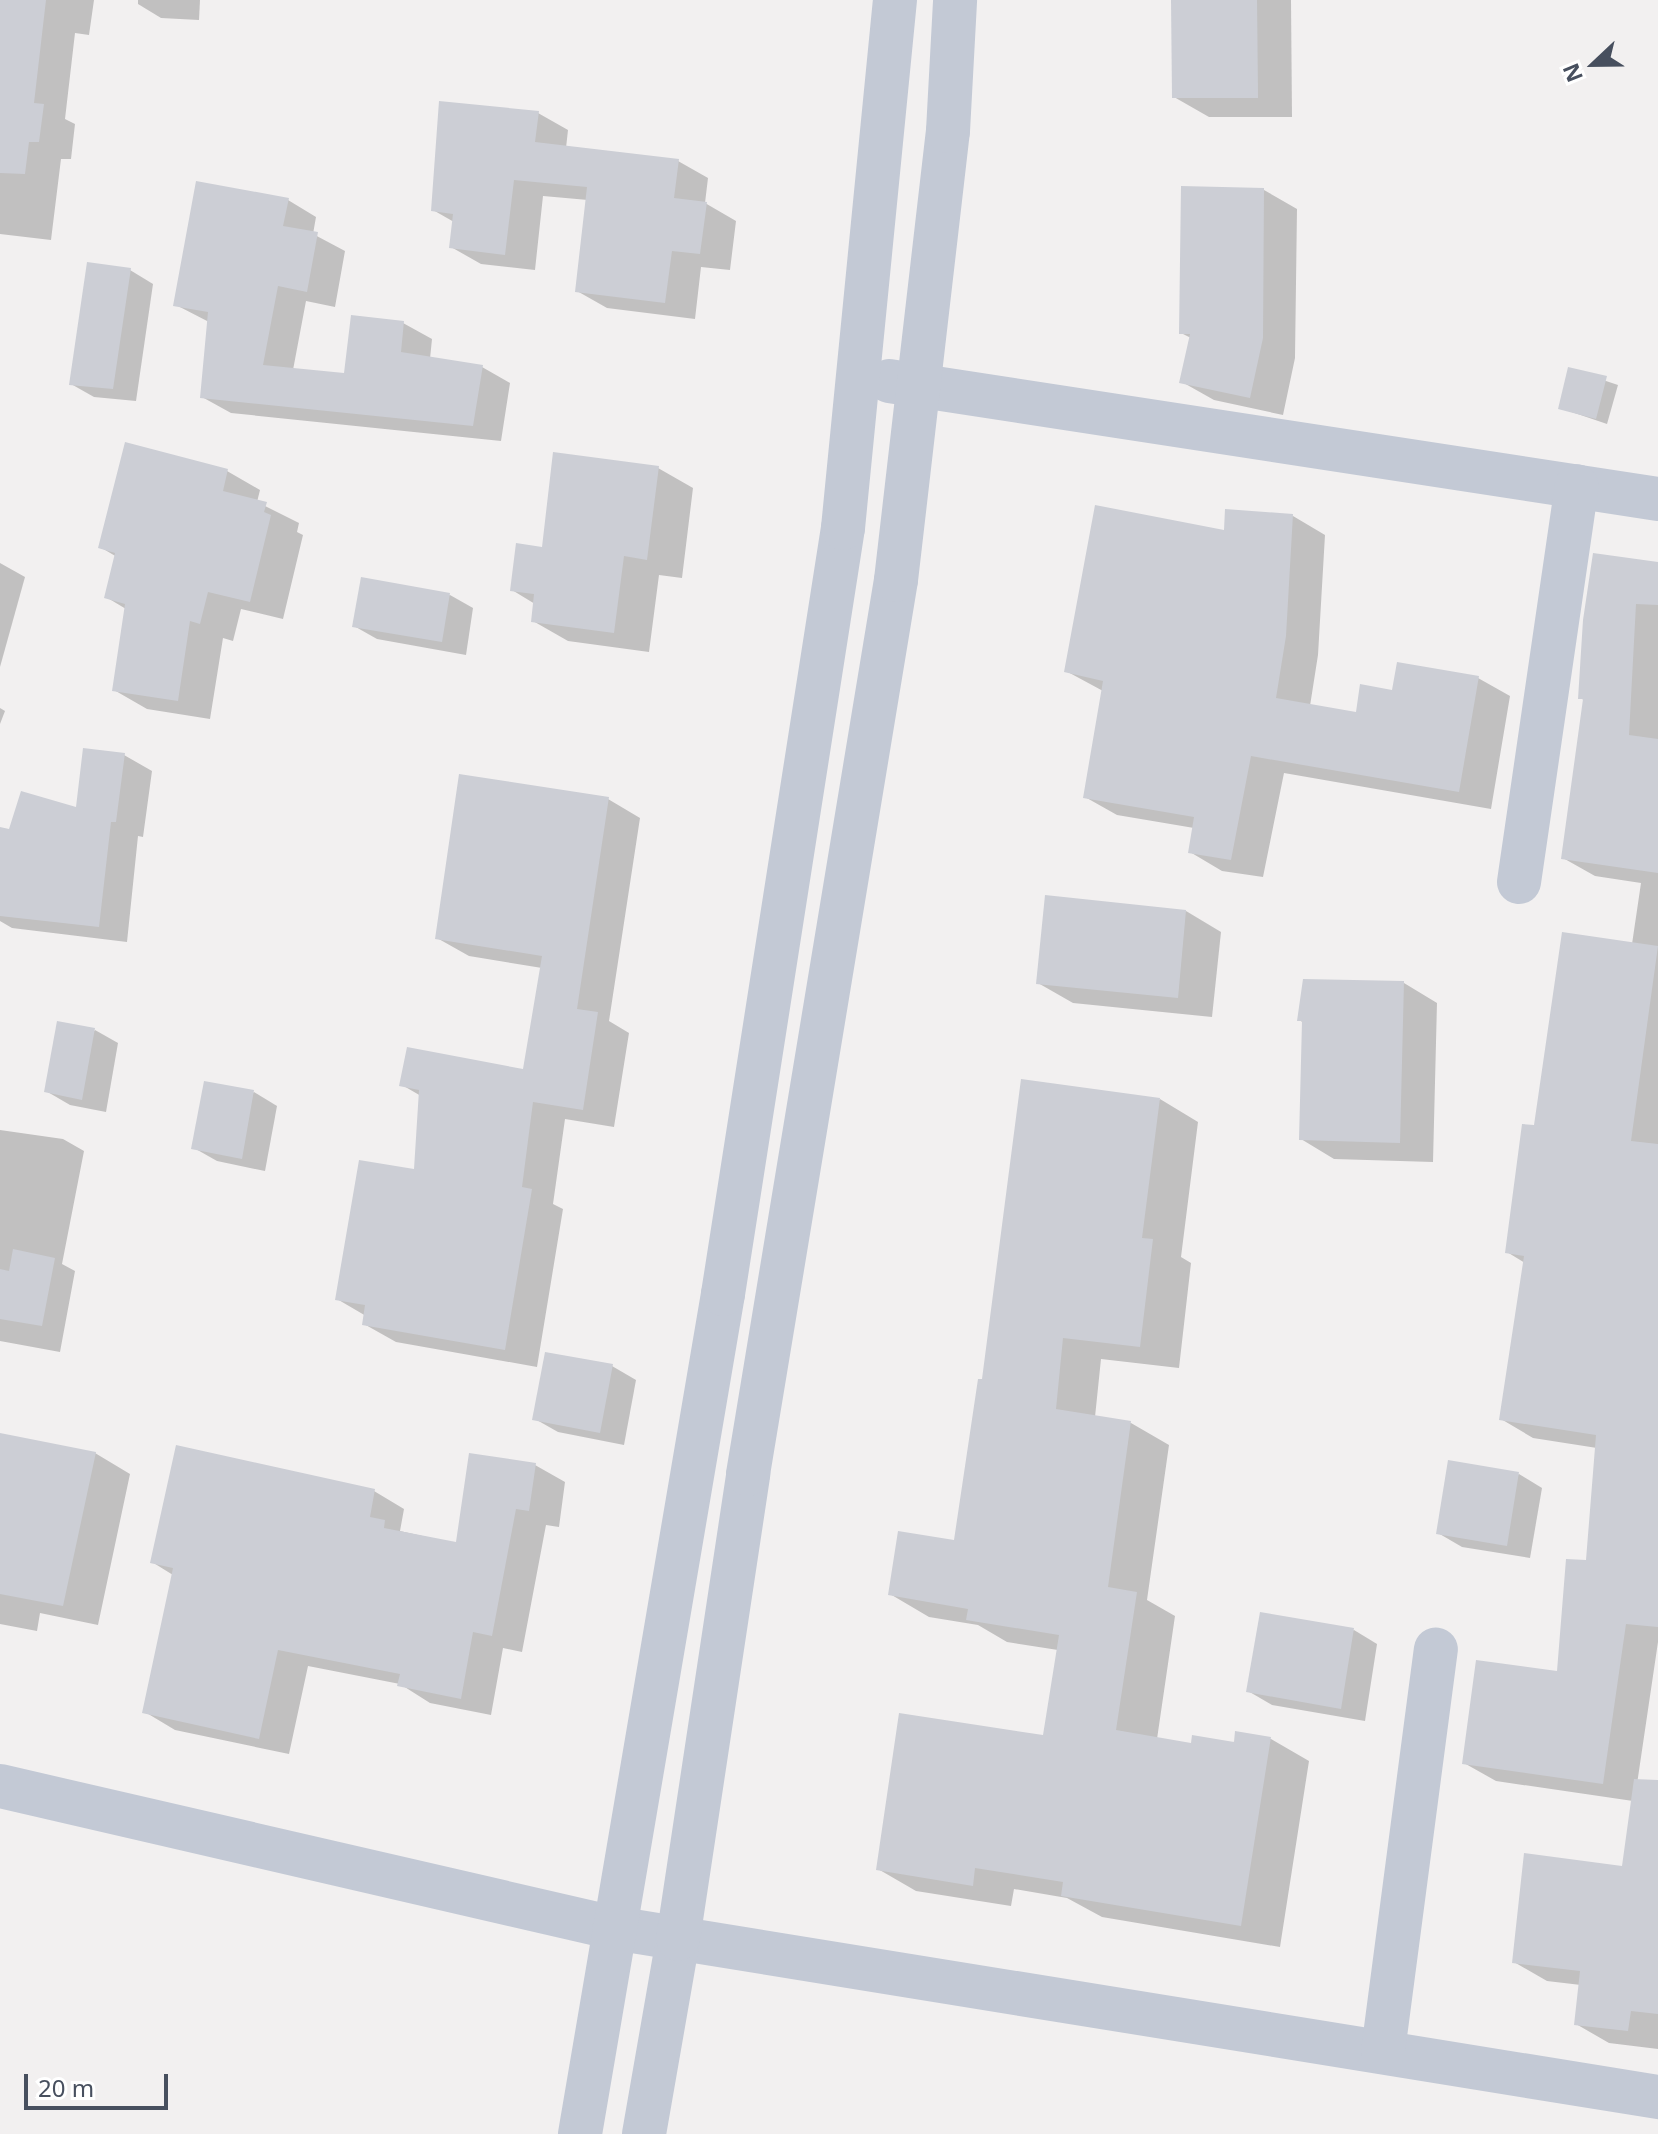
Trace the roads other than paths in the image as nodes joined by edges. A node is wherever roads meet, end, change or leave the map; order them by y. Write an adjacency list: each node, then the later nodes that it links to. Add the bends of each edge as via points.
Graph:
1 (895, 0): 3 (street)
2 (955, 0): 4 (street, via 948,131)
3 (859, 378): 4 (street); 10 (street, via 843,528 726,1278)
4 (918, 384): 5 (street); 11 (street, via 896,580 748,1474)
5 (1577, 486): 6 (street); 7 (street)
6 (1658, 499)
7 (1519, 882)
8 (1436, 1649): 12 (street)
9 (0, 1786): 10 (street)
10 (614, 1928): 11 (street); 14 (street)
11 (678, 1939): 12 (street); 15 (street)
12 (1383, 2051): 13 (street)
13 (1658, 2097)
14 (580, 2134)
15 (644, 2134)

